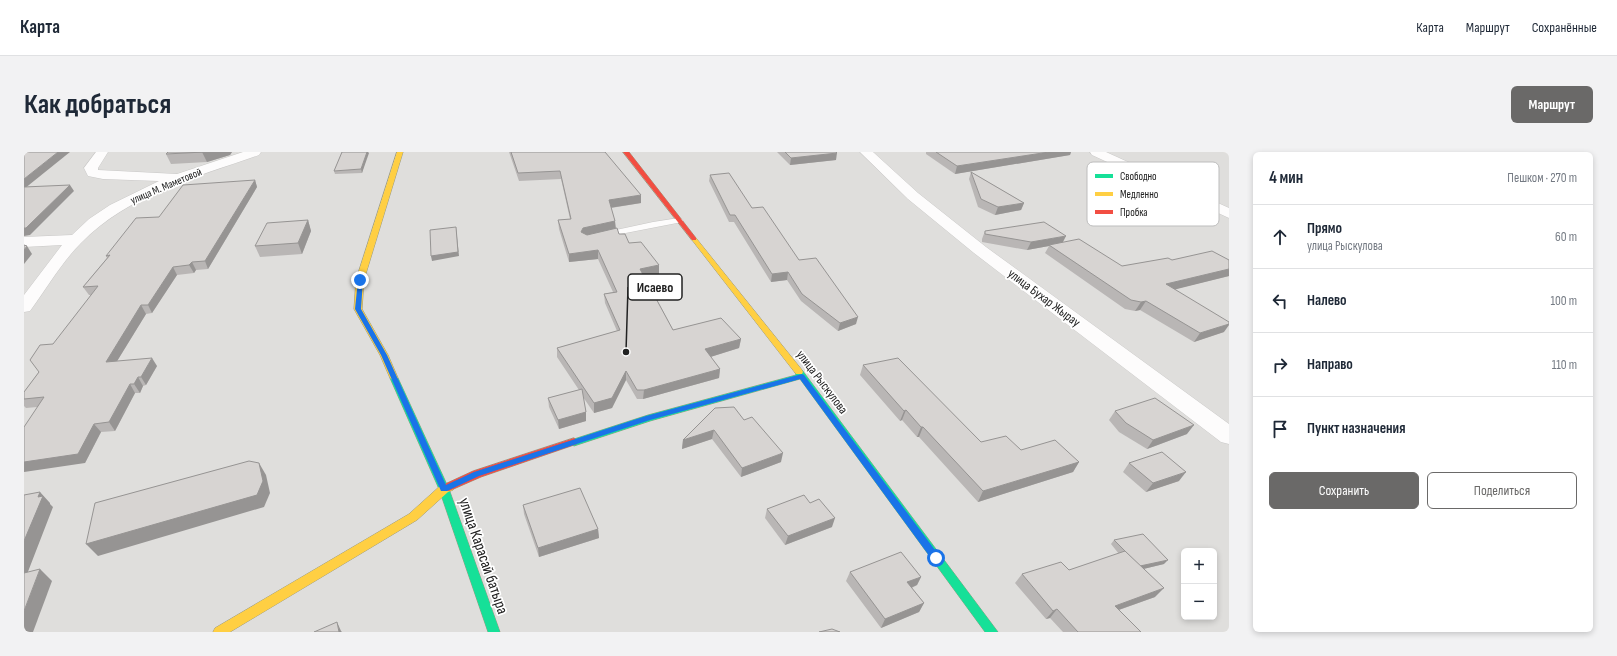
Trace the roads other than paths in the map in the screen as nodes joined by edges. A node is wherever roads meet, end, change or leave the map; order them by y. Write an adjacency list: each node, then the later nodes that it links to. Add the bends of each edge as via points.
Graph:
1 (102, 152): 8 (street, via 91,168 93,173)
2 (255, 152): 8 (street, улица М. Маметовой)
3 (400, 152): 18 (street, улица Карасай батыра, via 360,280 358,309 384,355)
4 (626, 152): 11 (street, улица Рыскулова)
5 (866, 152): 17 (street, улица Бухар Жырау, via 913,196 980,250)
6 (1096, 152): 7 (street)
7 (1117, 162)
8 (180, 178): 12 (street, улица М. Маметовой, via 146,192 101,216)
9 (1219, 209): 10 (street)
10 (1229, 214)
11 (679, 220): 13 (lane); 16 (street, улица Рыскулова)
12 (76, 238): 14 (street); 15 (street, улица М. Маметовой)
13 (595, 238)
14 (24, 242)
15 (24, 307)
16 (802, 376): 18 (street, via 648,418 477,474); 21 (street, улица Рыскулова)
17 (1229, 436)
18 (444, 489): 19 (street, via 413,517); 20 (street, улица Карасай батыра)
19 (219, 632)
20 (494, 632)
21 (992, 632)

